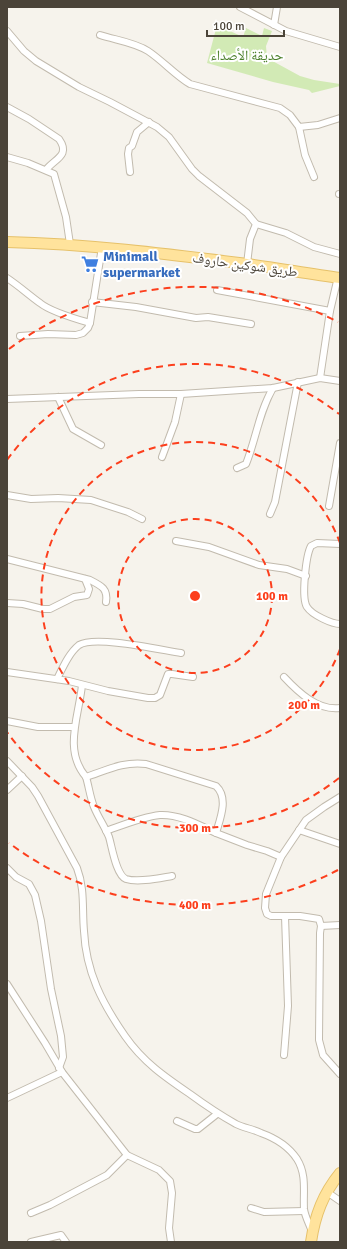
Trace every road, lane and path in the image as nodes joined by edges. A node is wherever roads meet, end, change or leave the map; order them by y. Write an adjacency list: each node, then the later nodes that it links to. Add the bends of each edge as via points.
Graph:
1 (240, 7): 3 (street)
2 (277, 7): 3 (street)
3 (274, 25): 6 (street)
4 (7, 32): 9 (street, via 29,56 79,88)
5 (100, 35): 10 (street, via 148,51 190,84 280,108 290,115)
6 (340, 47)
7 (7, 107): 12 (street, via 29,119 62,143 61,157)
8 (340, 118): 10 (street, via 318,125)
9 (149, 122): 13 (street, via 137,132 129,148); 15 (street, via 169,137 199,176 248,213)
10 (299, 127): 14 (street)
11 (7, 157): 12 (street)
12 (46, 170): 17 (street, via 54,174 66,217)
13 (130, 172)
14 (314, 177)
15 (256, 224): 19 (street, via 286,233 314,247); 20 (street, via 250,239)
16 (7, 242): 17 (main road, طريق شوكين حاروف)
17 (70, 244): 18 (main road, طريق شوكين حاروف)
18 (102, 247): 20 (main road, طريق شوكين حاروف); 24 (street)
19 (340, 254)
20 (247, 264): 22 (main road, طريق شوكين حاروف)
21 (7, 278): 26 (street, via 40,304)
22 (339, 278): 25 (street)
23 (217, 290): 25 (street)
24 (92, 302): 26 (street); 27 (street)
25 (330, 311): 29 (street)
26 (90, 323): 28 (street, via 83,333 76,335)
27 (251, 324)
28 (20, 336)
29 (320, 378): 30 (street); 31 (street)
30 (340, 381)
31 (298, 382): 32 (street); 43 (street, via 275,502)
32 (273, 388): 33 (street); 39 (street, via 246,464)
33 (181, 394): 34 (street); 38 (street, via 175,422)
34 (58, 398): 35 (street); 37 (street, via 73,429)
35 (7, 399)
36 (340, 443): 40 (street)
37 (101, 445)
38 (162, 457)
39 (237, 468)
40 (338, 471): 42 (street)
41 (7, 495): 44 (street, via 31,499 91,500)
42 (329, 506)
43 (270, 514)
44 (142, 519)
45 (176, 541): 48 (street, via 209,547 259,565 286,569)
46 (340, 544): 48 (street, via 317,543 311,546)
47 (7, 559): 49 (street)
48 (306, 576): 52 (street, via 304,591 308,608 329,622)
49 (85, 579): 50 (street, via 103,588 107,596); 51 (street, via 89,589 87,595 74,597 50,609)
50 (106, 602)
51 (7, 603)
52 (340, 624)
53 (181, 653): 57 (street, via 104,642 85,643 71,654)
54 (7, 672): 57 (street)
55 (192, 677): 58 (street, via 168,674 160,695 155,698)
56 (284, 677): 59 (street, via 316,703 330,709)
57 (57, 679): 58 (street)
58 (82, 685): 61 (street)
59 (340, 708)
60 (7, 721): 61 (street, via 38,727)
61 (74, 727): 64 (street, via 75,755)
62 (7, 761): 63 (street)
63 (22, 776): 65 (street); 82 (street, via 44,804 82,881 84,930 89,964 106,1007 125,1037 150,1066)
64 (86, 777): 68 (street, via 94,807); 69 (street, via 136,762 216,786 221,790 223,802)
65 (7, 790)
66 (340, 797): 67 (street, via 312,815)
67 (299, 830): 70 (street); 71 (street)
68 (106, 831): 69 (street, via 159,815 168,815); 73 (street, via 124,877 147,880)
69 (216, 833): 71 (street)
70 (340, 844)
71 (281, 857): 74 (street, via 266,894 265,908 271,916)
72 (7, 868): 79 (street, via 29,884 35,895 61,1036)
73 (172, 876)
74 (285, 916): 75 (street, via 319,919); 78 (street, via 288,1006)
75 (321, 926): 76 (street); 80 (street, via 319,1040 324,1055)
76 (340, 926)
77 (7, 984): 79 (street)
78 (284, 1055)
79 (61, 1070): 81 (street); 84 (street)
80 (340, 1074)
81 (7, 1098)
82 (217, 1114): 83 (street, via 198,1129); 89 (street, via 279,1142 292,1152 303,1170)
83 (177, 1121)
84 (127, 1154): 90 (street, via 107,1175); 94 (street, via 159,1170 170,1182)
85 (340, 1173): 86 (main road)
86 (327, 1192): 87 (street); 91 (main road, via 321,1202)
87 (340, 1201)
88 (250, 1208): 89 (street, via 264,1212)
89 (304, 1211): 91 (street)
90 (31, 1213)
91 (312, 1238)
92 (32, 1242): 93 (street, via 61,1235)
93 (66, 1242)
94 (171, 1242)

